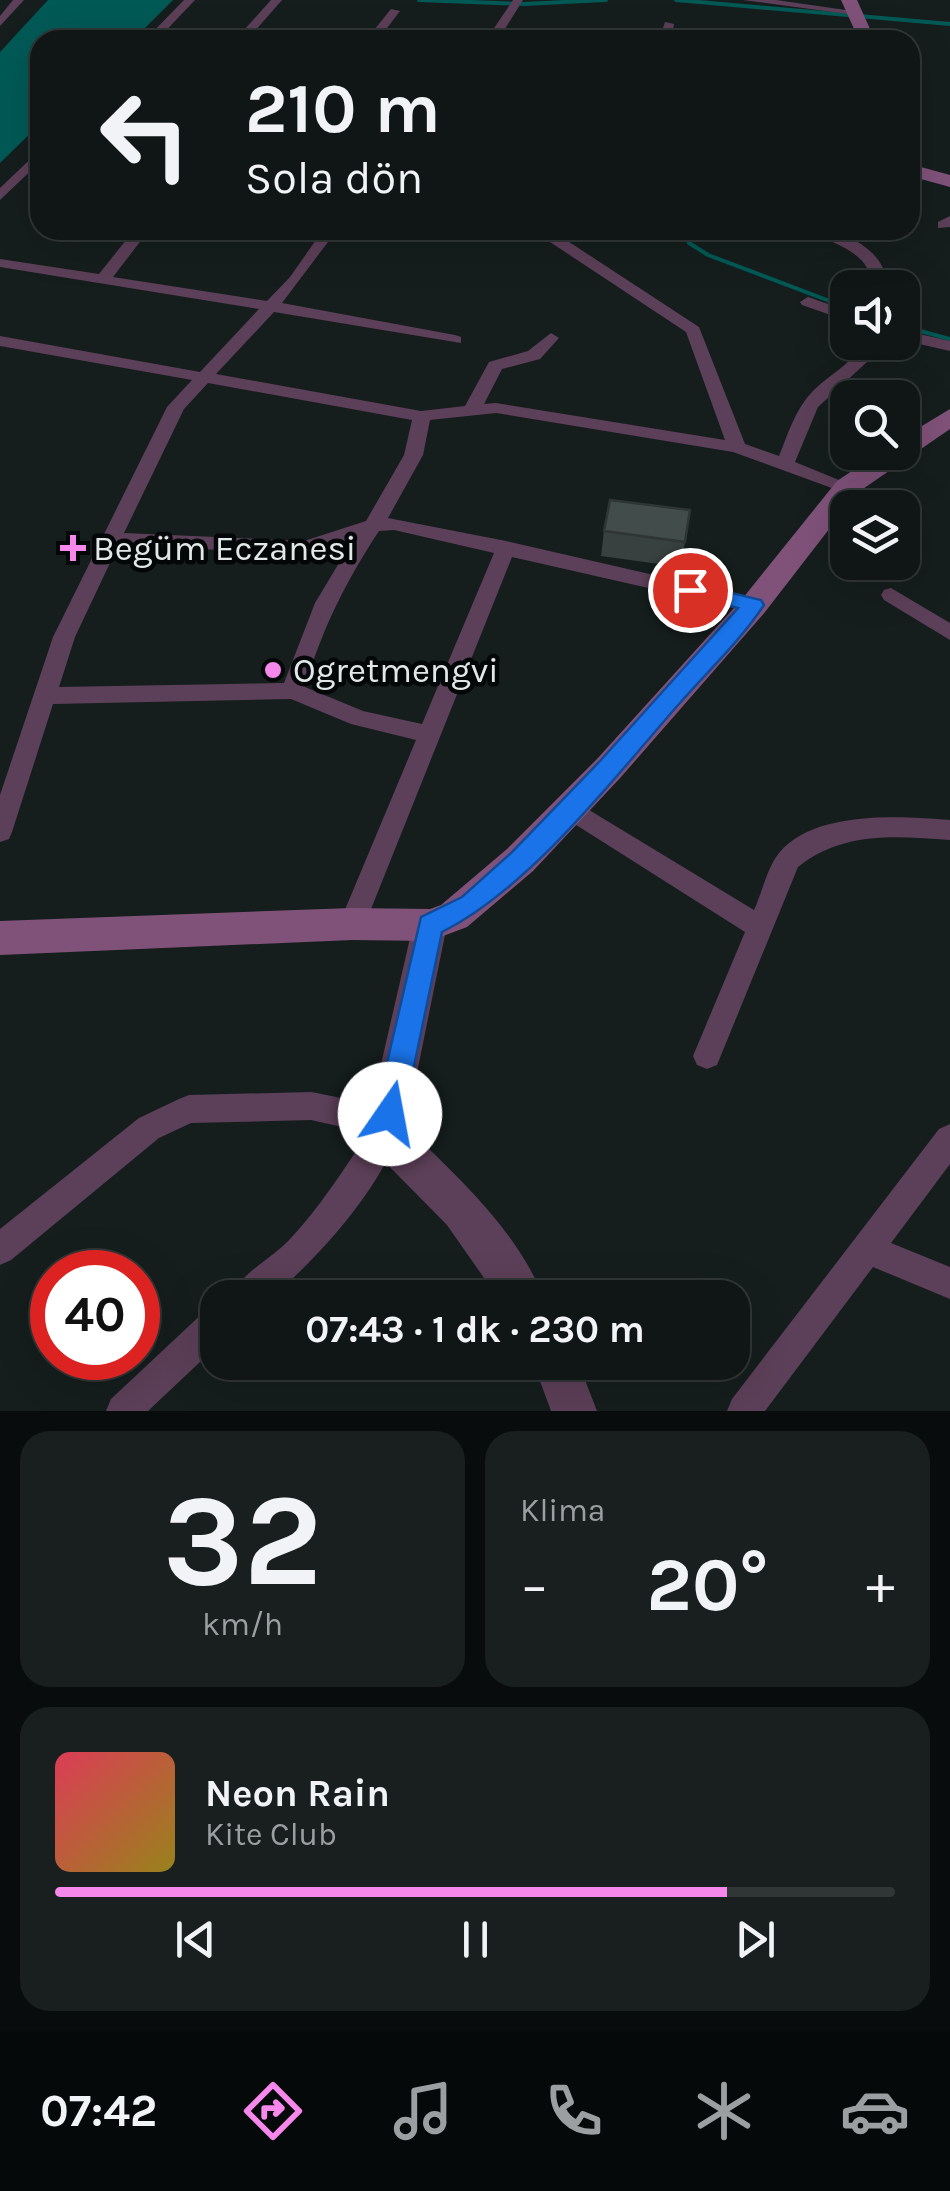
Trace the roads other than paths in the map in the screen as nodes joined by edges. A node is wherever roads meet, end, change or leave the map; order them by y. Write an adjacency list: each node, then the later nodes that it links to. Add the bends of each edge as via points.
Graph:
1 (20, 0): 8 (street)
2 (190, 0): 10 (street)
3 (277, 0): 11 (street)
4 (748, 0): 6 (street)
5 (517, 3): 13 (street)
6 (855, 11)
7 (395, 12): 12 (street)
8 (0, 24)
9 (669, 24): 14 (street)
10 (161, 30)
11 (250, 30)
12 (380, 30)
13 (499, 30)
14 (668, 30)
15 (30, 164): 18 (street)
16 (920, 173): 17 (main road)
17 (950, 181)
18 (0, 196)
19 (134, 240): 25 (street)
20 (322, 240): 27 (street)
21 (564, 240): 40 (street, via 693,330)
22 (843, 240): 24 (street)
23 (0, 263): 25 (street)
24 (879, 270)
25 (102, 281): 27 (street)
26 (808, 302): 28 (street)
27 (270, 308): 31 (street); 35 (street)
28 (830, 310)
29 (551, 338): 36 (street, via 534,356 496,366)
30 (920, 339): 33 (street)
31 (455, 340)
32 (0, 341): 35 (street)
33 (950, 346)
34 (862, 360): 41 (street, via 813,401)
35 (202, 378): 37 (street); 45 (street, via 176,407)
36 (473, 408): 37 (street); 40 (street)
37 (421, 416): 44 (street, via 422,431)
38 (949, 419): 39 (main road)
39 (920, 438)
40 (737, 447): 41 (street)
41 (785, 465): 43 (street)
42 (873, 470): 43 (main road)
43 (848, 487): 50 (main road)
44 (376, 523): 46 (street); 47 (street); 48 (street)
45 (111, 538): 47 (street); 53 (street)
46 (506, 547): 50 (street); 54 (street)
47 (304, 548): 48 (street)
48 (347, 564): 52 (street, via 310,636)
49 (891, 595): 51 (street)
50 (754, 605): 55 (main road)
51 (950, 633)
52 (293, 691): 53 (street); 54 (street)
53 (43, 696): 57 (street)
54 (430, 735): 58 (street)
55 (571, 808): 59 (main road, via 471,905); 60 (street)
56 (950, 830): 60 (street, via 844,830 806,842 788,860)
57 (0, 832)
58 (352, 924): 59 (main road); 61 (main road)
59 (430, 925): 63 (street)
60 (759, 927): 62 (street)
61 (0, 938)
62 (708, 1056)
63 (385, 1134): 65 (street, via 357,1116 310,1106 189,1109 150,1128); 67 (street, via 300,1252); 68 (street, via 462,1210)
64 (950, 1138): 66 (street)
65 (0, 1249)
66 (868, 1249): 69 (street); 74 (street)
67 (267, 1280)
68 (512, 1280)
69 (950, 1284)
70 (200, 1339): 72 (street)
71 (562, 1380): 73 (street)
72 (123, 1411)
73 (574, 1411)
74 (744, 1411)

